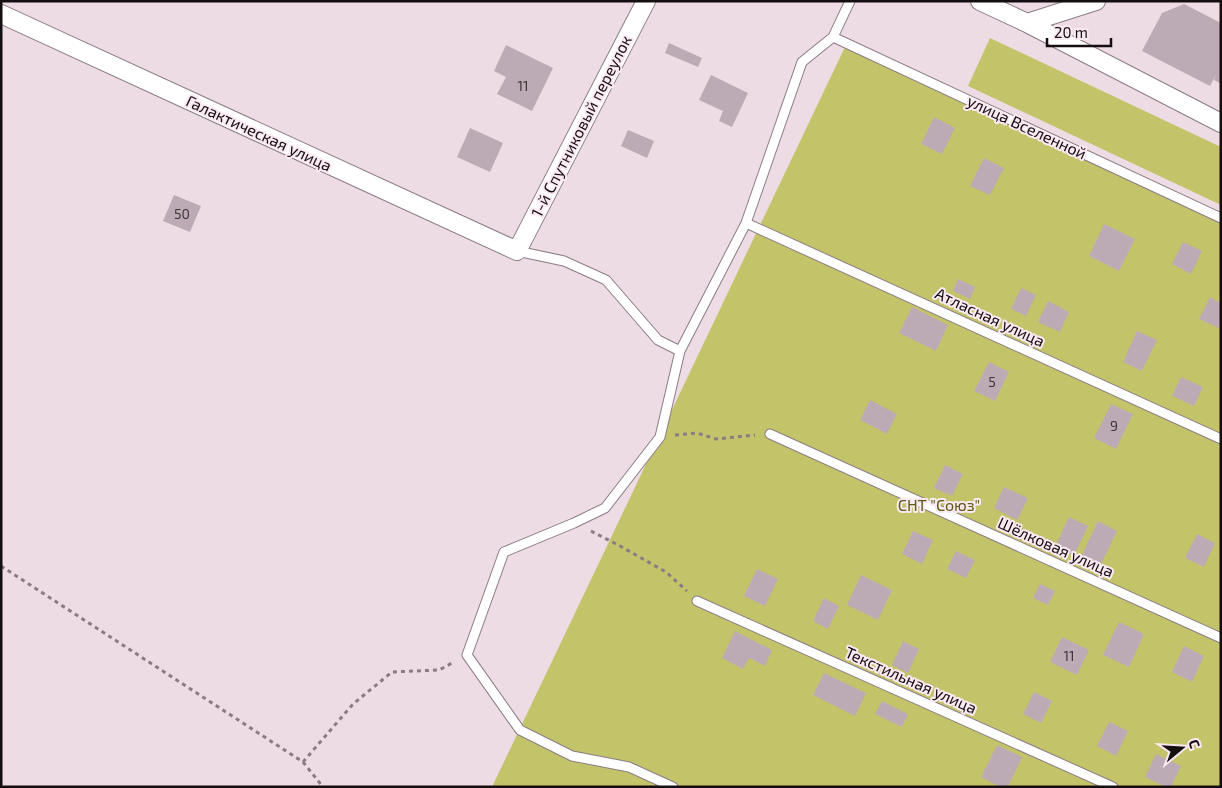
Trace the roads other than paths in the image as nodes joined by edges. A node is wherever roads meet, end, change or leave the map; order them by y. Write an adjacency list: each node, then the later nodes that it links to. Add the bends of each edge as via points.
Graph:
1 (646, 1): 11 (street, 1-й Спутниковый переулок)
2 (850, 1): 7 (lane)
3 (980, 1): 6 (street)
4 (1096, 1): 6 (street)
5 (1, 14): 11 (street, Галактическая улица)
6 (1027, 23): 8 (street)
7 (833, 37): 9 (lane, улица Вселенной); 10 (lane, via 802,62)
8 (1221, 123)
9 (1221, 218)
10 (746, 222): 12 (lane); 14 (lane, Атласная улица)
11 (516, 251): 12 (lane, via 564,261 606,280 658,340)
12 (680, 351): 17 (lane, via 660,436 605,508 504,552 468,655 520,730 572,756 629,767)
13 (770, 434): 16 (lane, Шёлковая улица)
14 (1221, 439)
15 (697, 601): 18 (lane, Текстильная улица)
16 (1221, 638)
17 (673, 787)
18 (1113, 787)

